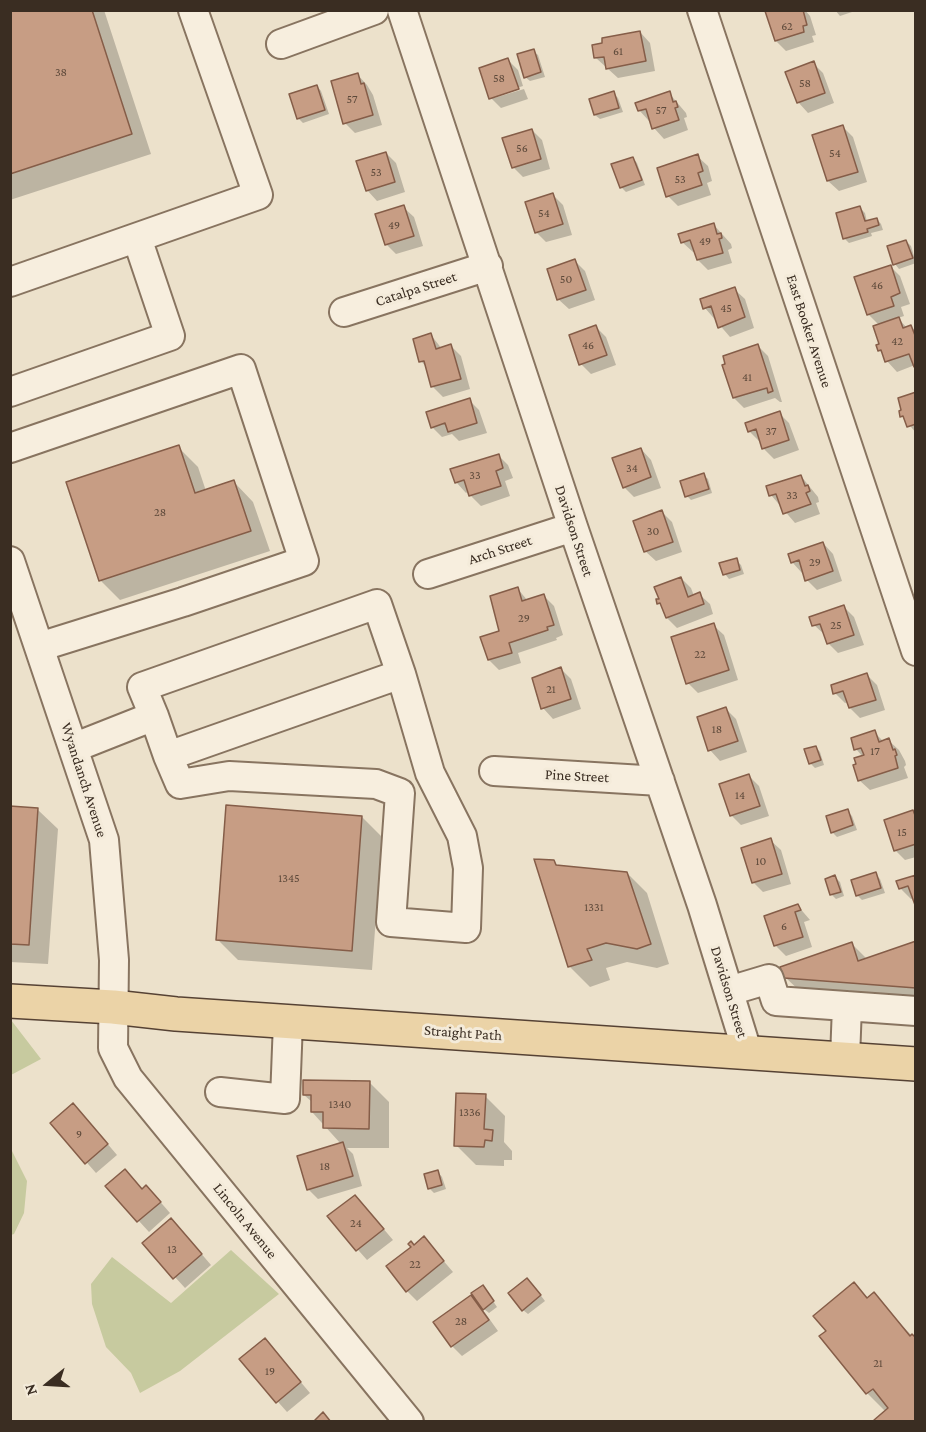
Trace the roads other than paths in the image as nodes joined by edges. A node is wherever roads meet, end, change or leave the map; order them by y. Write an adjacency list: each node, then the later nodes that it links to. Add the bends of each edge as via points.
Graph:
1 (193, 10): 6 (street, via 258,195)
2 (375, 10): 5 (street)
3 (402, 10): 7 (street, Davidson Street)
4 (702, 10): 16 (street, East Booker Avenue)
5 (281, 44)
6 (137, 237): 8 (street); 10 (street, via 170,336)
7 (488, 266): 9 (street, Catalpa Street); 12 (street, Davidson Street)
8 (10, 282)
9 (344, 312)
10 (10, 392)
11 (10, 448): 15 (street, via 241,369 304,561)
12 (573, 527): 14 (street, Arch Street); 22 (street, Davidson Street)
13 (10, 561): 15 (street, Wyandanch Avenue)
14 (428, 574)
15 (39, 646): 19 (street, Wyandanch Avenue)
16 (915, 651)
17 (401, 674): 18 (street, via 377,603 142,687); 20 (street); 23 (street)
18 (154, 716): 19 (street); 20 (street)
19 (74, 748): 28 (street, Wyandanch Avenue, via 104,840 114,946)
20 (168, 756): 24 (street, via 180,784 229,776 376,784)
21 (494, 771): 22 (street, Pine Street)
22 (660, 781): 25 (street, Davidson Street)
23 (435, 783): 24 (street); 24 (street, via 462,836 468,868 466,928 391,922)
24 (400, 793)
25 (729, 991): 27 (street, via 769,978 776,1001); 31 (street, Davidson Street)
26 (10, 1001): 28 (main road, Straight Path)
27 (847, 1006): 29 (street); 32 (street)
28 (113, 1007): 30 (main road, Straight Path); 35 (street, Lincoln Avenue, via 113,1048 128,1078)
29 (915, 1011)
30 (288, 1022): 31 (main road, Straight Path); 34 (street, via 285,1099)
31 (747, 1051): 32 (main road, Straight Path)
32 (846, 1058): 33 (main road, Straight Path)
33 (915, 1064)
34 (220, 1092)
35 (410, 1422)

